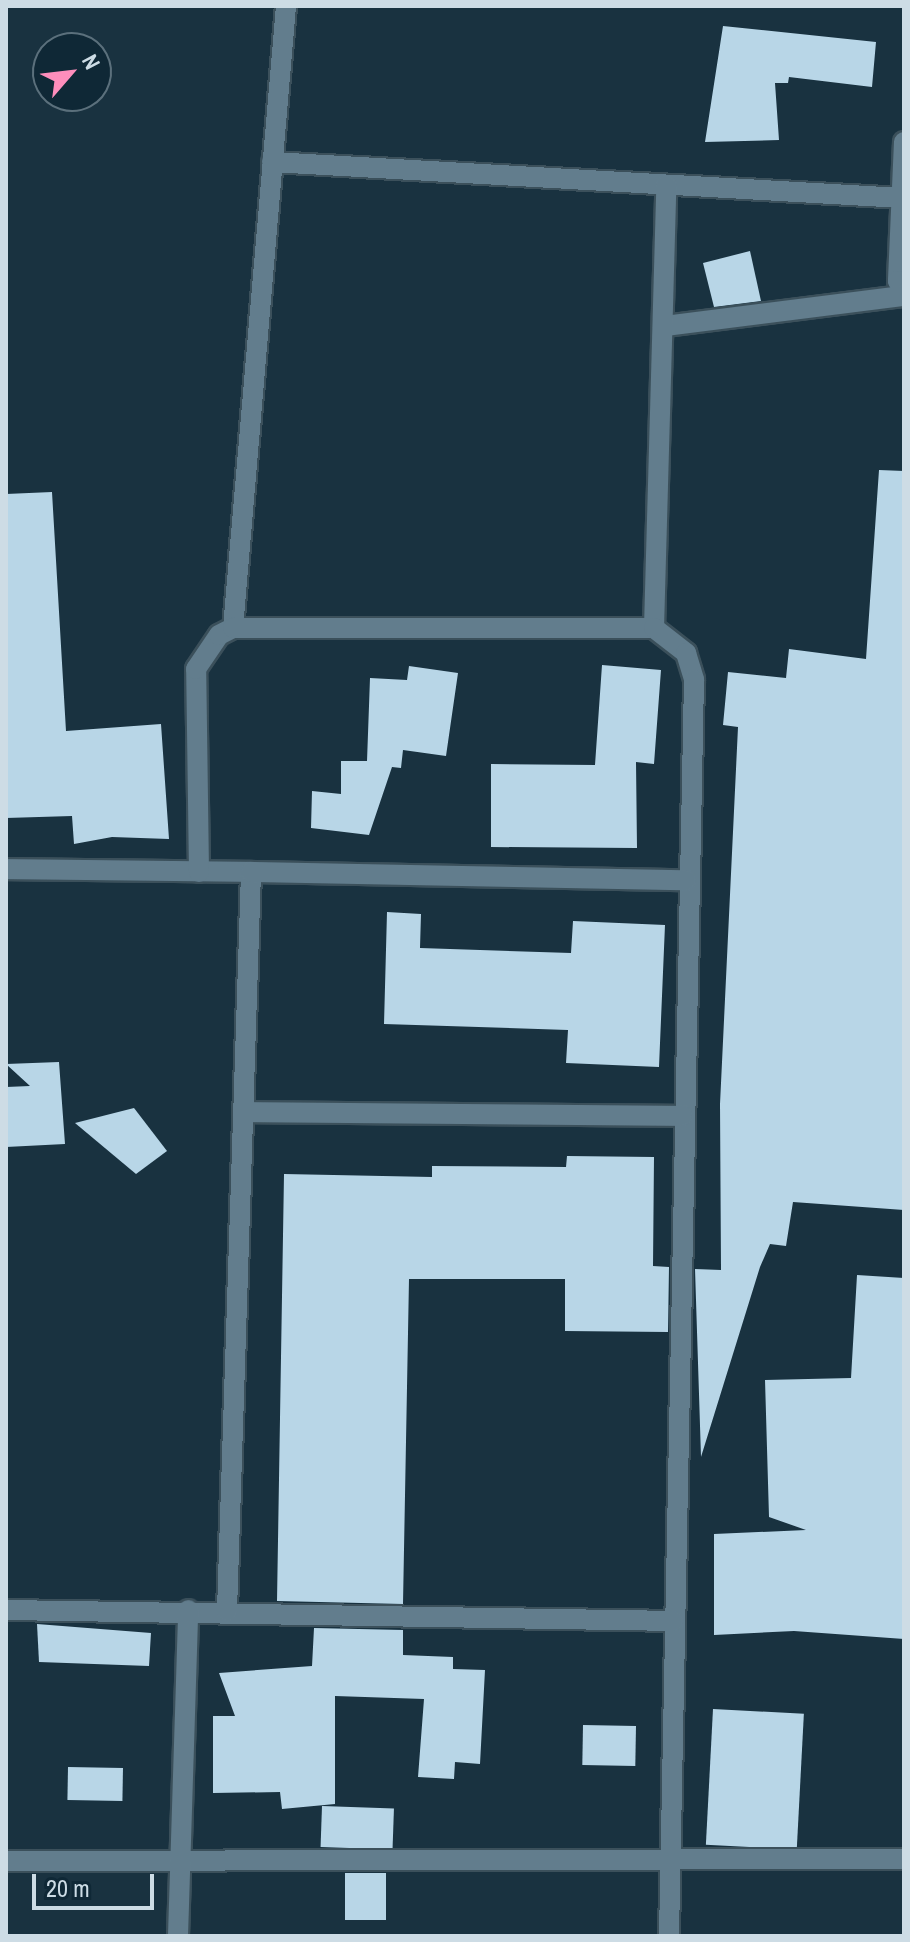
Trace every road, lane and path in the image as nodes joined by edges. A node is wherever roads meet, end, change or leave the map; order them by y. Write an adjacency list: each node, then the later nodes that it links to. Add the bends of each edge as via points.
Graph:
1 (286, 6): 3 (street)
2 (904, 142): 5 (street)
3 (272, 162): 4 (street); 8 (street)
4 (666, 185): 5 (street); 7 (street)
5 (902, 198): 6 (street, via 898,281)
6 (904, 294): 7 (street)
7 (665, 326): 9 (street)
8 (233, 628): 9 (street); 11 (street, via 219,635 196,669)
9 (654, 628): 13 (street, via 686,653 694,680)
10 (6, 869): 11 (street)
11 (199, 872): 12 (street)
12 (251, 872): 13 (street); 14 (street)
13 (686, 880): 15 (street)
14 (243, 1112): 15 (street); 18 (street)
15 (682, 1116): 19 (street)
16 (6, 1610): 17 (street)
17 (188, 1610): 18 (street); 23 (street)
18 (227, 1611): 19 (street)
19 (673, 1621): 20 (street)
20 (670, 1859): 21 (street); 23 (street); 25 (street)
21 (904, 1859)
22 (6, 1861): 23 (street)
23 (179, 1865): 24 (street)
24 (178, 1936)
25 (669, 1936)

